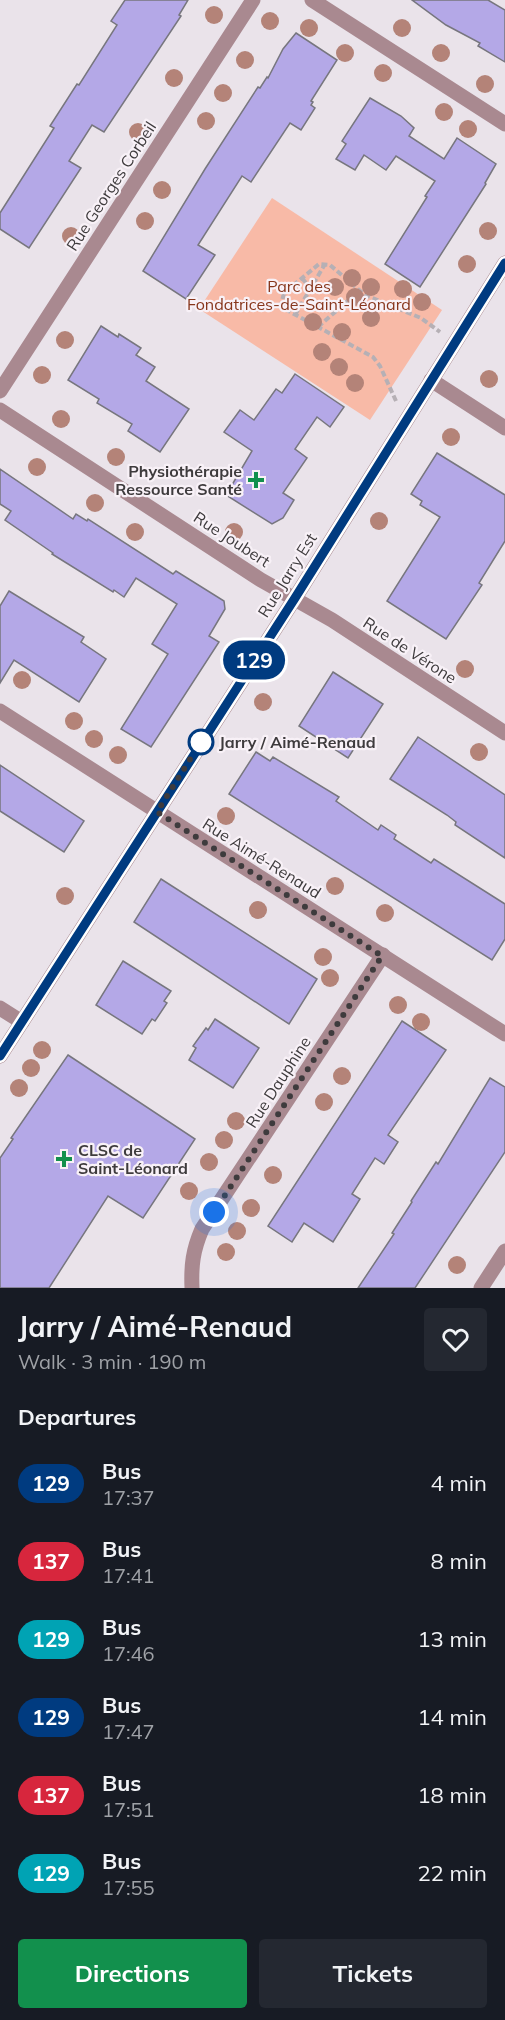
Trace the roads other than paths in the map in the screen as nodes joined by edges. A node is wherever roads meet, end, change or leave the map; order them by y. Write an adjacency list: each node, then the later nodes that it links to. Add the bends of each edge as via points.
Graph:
1 (253, 0): 6 (street, Rue Georges Corbeil)
2 (312, 0): 3 (street)
3 (505, 124)
4 (505, 263): 5 (street, Rue Jarry Est)
5 (431, 380): 8 (street); 9 (street, Rue Jarry Est)
6 (0, 391)
7 (0, 410): 9 (street, Rue Joubert, via 261,580)
8 (505, 428)
9 (295, 598): 11 (street, Rue de Vérone); 12 (street, Rue Jarry Est)
10 (0, 711): 12 (street, Rue Aimé-Renaud)
11 (505, 733)
12 (157, 812): 13 (street, Rue Aimé-Renaud); 15 (street, Rue Jarry Est)
13 (382, 956): 16 (street, Rue Aimé-Renaud); 19 (street, Rue Dauphine, via 202,1229 194,1247)
14 (0, 1008): 15 (street)
15 (22, 1022): 17 (street, Rue Jarry Est)
16 (505, 1034)
17 (0, 1056)
18 (505, 1251): 20 (street)
19 (192, 1288)
20 (481, 1288)

